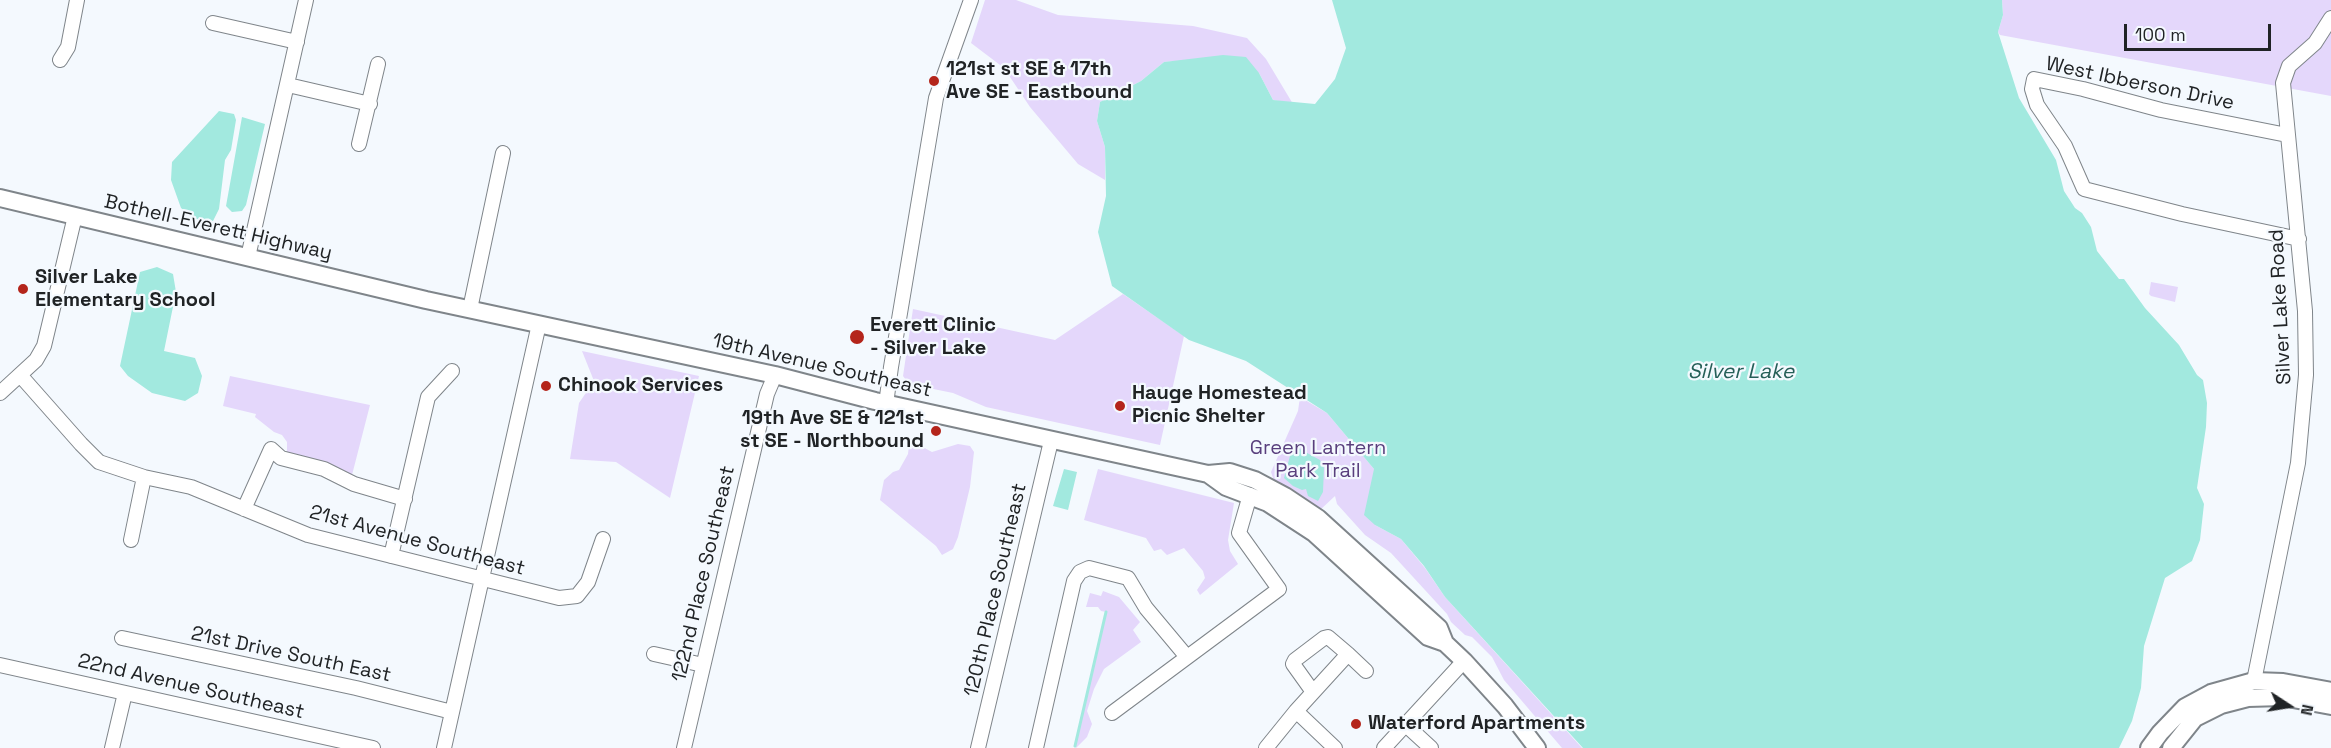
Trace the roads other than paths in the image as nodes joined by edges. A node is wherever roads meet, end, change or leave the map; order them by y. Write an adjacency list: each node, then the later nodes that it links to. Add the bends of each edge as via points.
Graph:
1 (77, 0): 7 (street, via 68,47)
2 (306, 0): 6 (street)
3 (971, 0): 25 (street, via 936,98)
4 (2331, 18): 11 (street, Silver Lake Road, via 2284,75)
5 (213, 23): 6 (street)
6 (297, 42): 9 (street)
7 (60, 60)
8 (378, 64): 10 (street)
9 (288, 85): 10 (street); 17 (street)
10 (370, 104): 12 (street)
11 (2287, 135): 16 (street, Silver Lake Road); 16 (street, West Ibberson Drive, via 2034,79 2032,89 2037,105 2065,146 2084,189)
12 (359, 144)
13 (503, 153): 19 (street)
14 (0, 198): 15 (main road, Bothell-Everett Highway)
15 (75, 216): 17 (main road, Bothell-Everett Highway); 22 (street, via 45,346)
16 (2299, 238): 45 (street, Silver Lake Road, via 2306,311 2302,428)
17 (248, 257): 18 (main road, Bothell-Everett Highway)
18 (426, 300): 19 (main road, 19th Avenue Southeast)
19 (470, 309): 20 (main road, 19th Avenue Southeast)
20 (539, 324): 23 (main road, 19th Avenue Southeast); 35 (street)
21 (452, 371): 30 (street, via 428,397)
22 (20, 375): 24 (street); 28 (street, 21st Avenue Southeast, via 99,462)
23 (775, 375): 25 (main road, 19th Avenue Southeast); 43 (street, 122nd Place Southeast, via 767,394)
24 (0, 393)
25 (886, 404): 26 (main road, 19th Avenue Southeast)
26 (1051, 441): 27 (main road, 19th Avenue Southeast); 58 (street, 120th Place Southeast)
27 (1208, 474): 29 (main road, 19th Avenue Southeast, via 1226,487); 37 (main road, 19th Avenue Southeast, via 1230,472 1255,480 1302,506 1439,627)
28 (144, 477): 31 (street, 21st Avenue Southeast, via 191,487); 33 (street)
29 (1250, 495): 37 (main road, 19th Avenue Southeast, via 1314,533 1428,637); 40 (street, via 1239,533 1279,589)
30 (405, 499): 31 (street, via 354,484 324,469 281,458 271,449); 34 (street)
31 (244, 509): 34 (street, 21st Avenue Southeast, via 308,535)
32 (603, 539): 35 (street, 21st Avenue Southeast, via 588,582 577,596 560,598)
33 (131, 540)
34 (391, 556): 35 (street, 21st Avenue Southeast)
35 (483, 579): 51 (street)
36 (122, 638): 51 (street, 21st Drive South East)
37 (1445, 644): 41 (main road, 19th Avenue Southeast)
38 (654, 654): 43 (street)
39 (1348, 654): 44 (street); 47 (street); 47 (street, via 1331,638 1324,638 1296,660 1294,669)
40 (1187, 657): 52 (street); 59 (street, via 1146,608 1128,578 1089,568 1080,572 1074,581)
41 (1464, 661): 53 (street); 64 (main road, 19th Avenue Southeast)
42 (0, 665): 48 (street, 22nd Avenue Southeast)
43 (703, 665): 57 (street, 122nd Place Southeast)
44 (1366, 671)
45 (2254, 681): 46 (main road); 65 (main road, via 2211,693 2185,707)
46 (2331, 691)
47 (1313, 692): 50 (street)
48 (125, 693): 54 (street); 55 (street, 22nd Avenue Southeast)
49 (2331, 706): 66 (main road, via 2282,697 2248,698 2221,705 2195,718)
50 (1296, 711): 60 (street); 61 (street)
51 (452, 712): 56 (street)
52 (1112, 712)
53 (1406, 725): 62 (street); 63 (street)
54 (112, 748)
55 (373, 748)
56 (444, 748)
57 (684, 748)
58 (978, 748)
59 (1036, 748)
60 (1266, 748)
61 (1335, 748)
62 (1384, 748)
63 (1431, 748)
64 (1537, 748)
65 (2149, 748)
66 (2171, 748)

